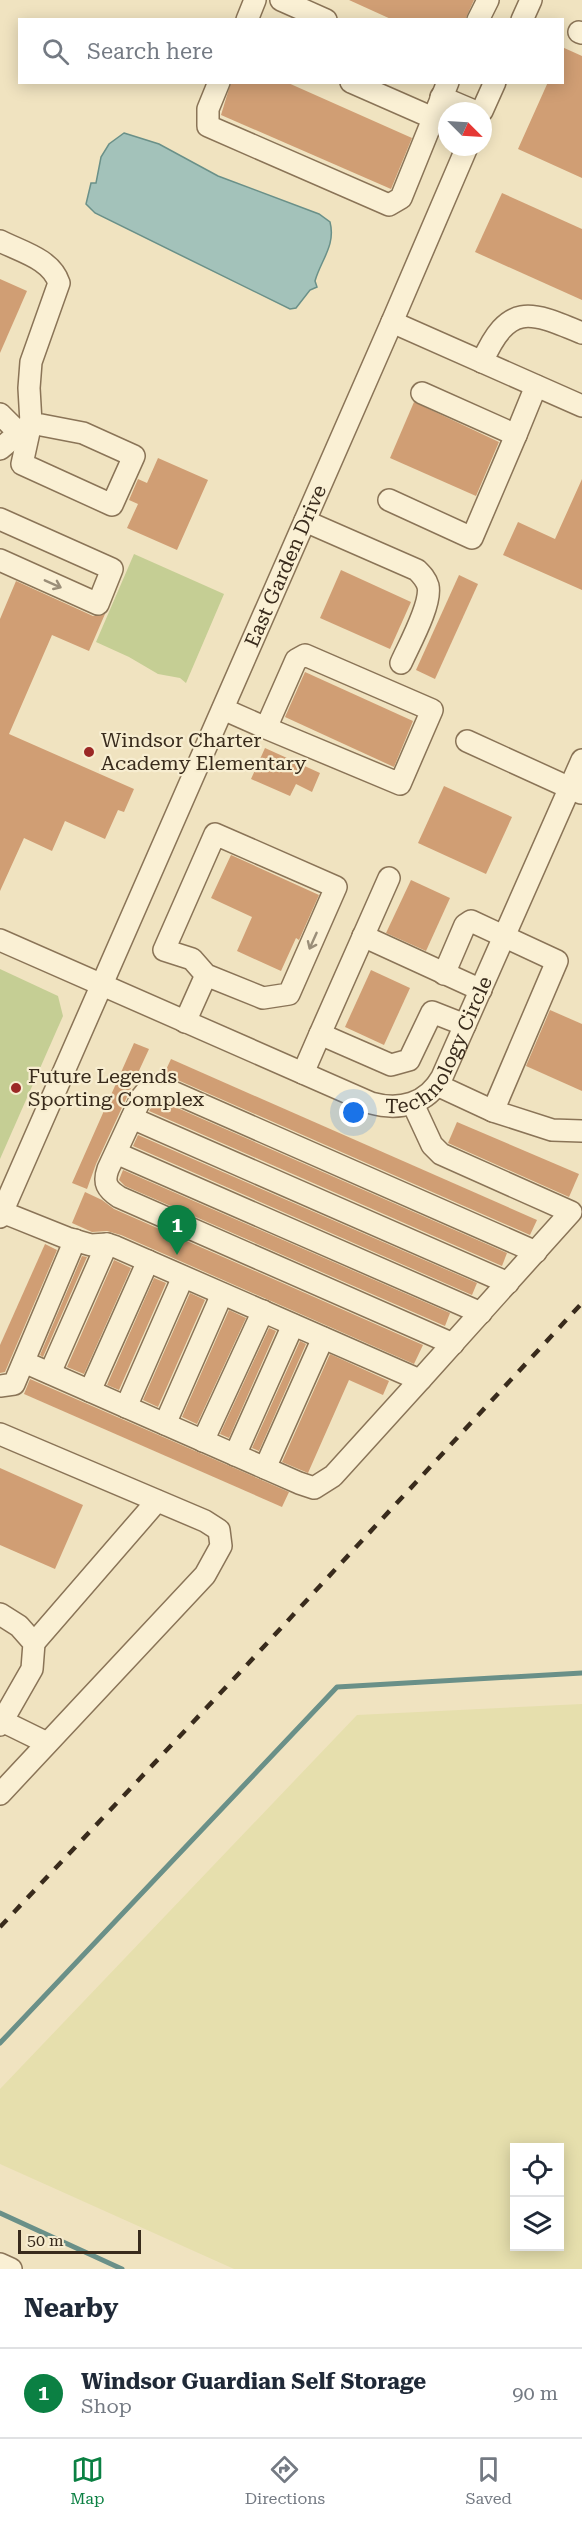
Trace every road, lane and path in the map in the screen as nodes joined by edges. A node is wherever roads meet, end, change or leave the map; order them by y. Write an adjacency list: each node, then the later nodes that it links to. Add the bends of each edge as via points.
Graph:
1 (255, 0): 5 (street)
2 (281, 0): 6 (street)
3 (488, 0): 7 (street)
4 (531, 0): 8 (street)
5 (248, 18)
6 (322, 18)
7 (479, 18)
8 (523, 18)
9 (218, 84): 15 (street, via 208,109 208,126 389,205 401,198)
10 (356, 84): 15 (street)
11 (494, 84): 14 (street)
12 (445, 90): 13 (street); 15 (street)
13 (462, 102)
14 (486, 102)
15 (433, 118)
16 (463, 156): 18 (street, East Garden Drive)
17 (0, 242): 25 (street, via 46,263 59,283 31,362)
18 (393, 322): 20 (street); 30 (street, East Garden Drive)
19 (582, 333): 20 (street, via 540,315 525,316 500,328)
20 (482, 362): 21 (street)
21 (536, 386): 23 (street); 26 (street)
22 (422, 393): 26 (street)
23 (582, 406)
24 (0, 414): 25 (street)
25 (25, 428): 25 (street, via 22,464 112,506 134,456 82,433); 27 (street)
26 (516, 435): 28 (street, via 472,538)
27 (0, 449)
28 (389, 500)
29 (0, 519): 31 (street, one-way to 29, via 98,604 112,568)
30 (305, 521): 32 (street, via 417,570 424,577 428,600); 33 (street, East Garden Drive)
31 (0, 560)
32 (402, 663)
33 (223, 709): 34 (street); 44 (street, East Garden Drive)
34 (266, 728): 34 (street, via 296,660 305,655 432,710 400,784)
35 (467, 741): 37 (street)
36 (582, 760): 37 (street, Technology Circle)
37 (576, 791): 40 (street, Technology Circle)
38 (389, 878): 39 (street)
39 (363, 936): 42 (street); 48 (street)
40 (504, 936): 42 (street, via 468,921); 45 (street, Technology Circle); 52 (street, via 557,961)
41 (0, 940): 44 (street)
42 (444, 974): 45 (street)
43 (206, 975): 43 (street, one-way to 43, via 192,959 164,950 215,834 336,887 289,994 263,998); 46 (street)
44 (102, 985): 46 (street, Technology Circle); 56 (street, East Garden Drive)
45 (480, 990): 47 (street, Technology Circle)
46 (186, 1022): 49 (street, Technology Circle)
47 (465, 1025): 48 (street, via 432,1012 409,1060 399,1065); 50 (street, Technology Circle)
48 (320, 1034): 49 (street)
49 (303, 1073): 51 (street, Technology Circle, via 377,1104)
50 (437, 1085): 51 (street, Technology Circle); 52 (street)
51 (413, 1104): 59 (street, via 432,1145 441,1154 571,1212)
52 (494, 1111): 54 (street, via 552,1130)
53 (132, 1118): 55 (street); 59 (street, via 149,1088 157,1085); 62 (street)
54 (582, 1131)
55 (116, 1153): 65 (street); 68 (street, via 105,1180 108,1189 119,1197)
56 (1, 1214): 57 (street)
57 (75, 1240): 58 (street); 69 (street)
58 (107, 1244): 60 (street); 70 (street)
59 (536, 1252): 62 (street)
60 (148, 1261): 61 (street); 73 (street)
61 (183, 1276): 63 (street); 74 (street)
62 (508, 1283): 65 (street)
63 (222, 1294): 64 (street); 75 (street)
64 (263, 1311): 66 (street); 77 (street)
65 (481, 1313): 68 (street)
66 (293, 1324): 67 (street); 78 (street)
67 (323, 1338): 71 (street); 79 (street)
68 (453, 1344): 71 (street)
69 (24, 1362): 70 (street); 72 (street, via 14,1384)
70 (50, 1373): 73 (street)
71 (421, 1379): 79 (street, via 333,1476 314,1488)
72 (0, 1386)
73 (90, 1391): 74 (street)
74 (126, 1407): 75 (street)
75 (165, 1424): 77 (street)
76 (0, 1434): 80 (street)
77 (203, 1441): 78 (street)
78 (235, 1455): 79 (street)
79 (265, 1468)
80 (157, 1501): 82 (street); 84 (street, via 219,1530 221,1546 205,1575)
81 (0, 1614): 82 (street, via 19,1626)
82 (34, 1643): 83 (street, via 32,1669)
83 (1, 1722): 84 (street)
84 (47, 1743): 85 (street)
85 (0, 1794)
86 (0, 2264): 87 (street)
87 (11, 2269)

